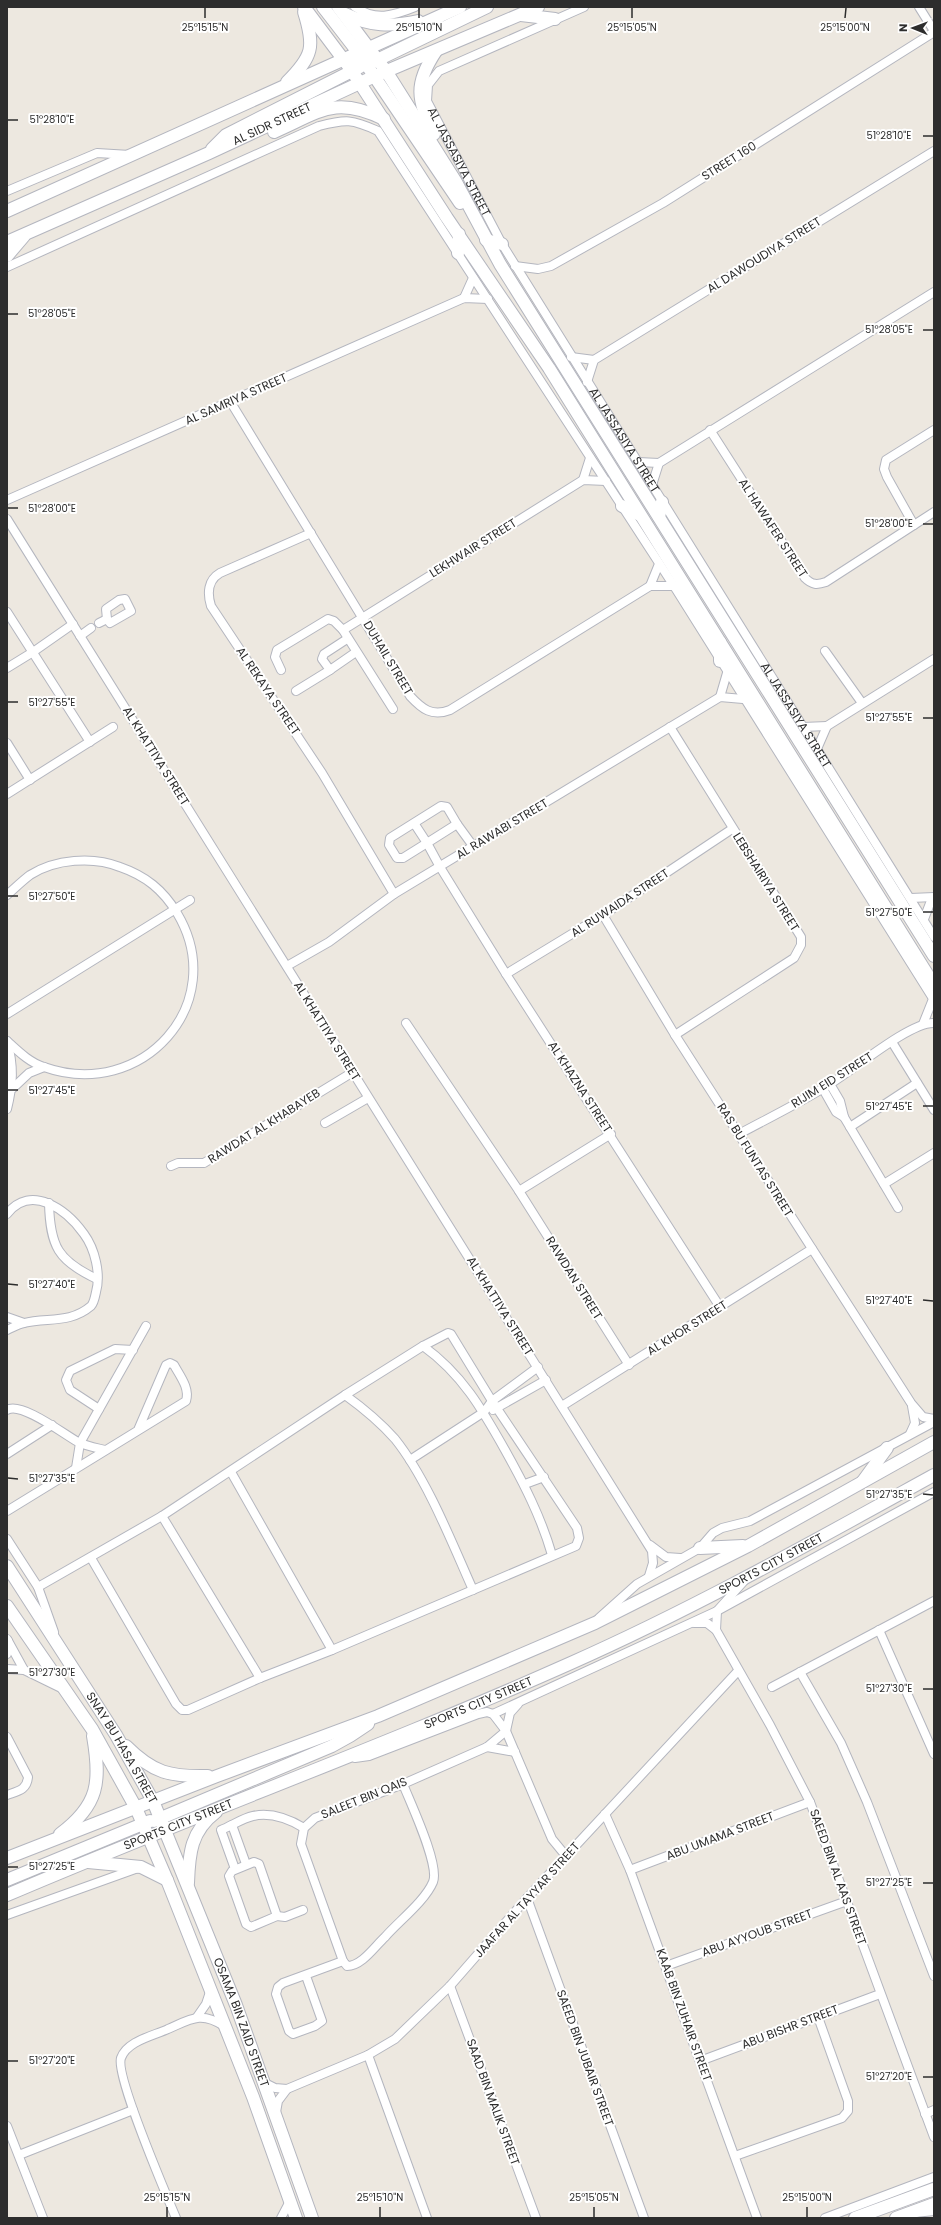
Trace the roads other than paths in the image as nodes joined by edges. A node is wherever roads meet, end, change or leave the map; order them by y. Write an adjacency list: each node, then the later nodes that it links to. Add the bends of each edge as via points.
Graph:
1 (303, 7): 17 (main road, AL JASSASIYA STREET); 22 (main road, via 311,34 310,49 304,63)
2 (323, 7): 15 (main road)
3 (355, 7): 4 (street, via 363,13 378,17 390,16)
4 (415, 7)
5 (460, 7): 12 (main road)
6 (487, 7): 18 (main road)
7 (538, 7): 11 (main road, AL SIDR STREET)
8 (584, 7): 13 (street, AL JASSASIYA STREET)
9 (920, 7): 14 (street)
10 (340, 10): 12 (main road, via 365,23 385,25); 15 (main road)
11 (519, 15): 13 (main road); 16 (main road, AL SIDR STREET)
12 (441, 16): 15 (main road)
13 (555, 19): 34 (street, AL JASSASIYA STREET, via 452,64 439,71 428,85 427,101)
14 (934, 32): 37 (street, STREET 160, via 663,203 551,266 538,269)
15 (364, 51): 17 (main road); 18 (main road)
16 (436, 51): 20 (main road, AL SIDR STREET); 27 (main road, via 420,83 419,95 425,115)
17 (344, 60): 18 (main road, via 358,59); 19 (main road, AL JASSASIYA STREET); 22 (main road)
18 (369, 63): 19 (main road); 20 (main road); 21 (main road, via 359,72)
19 (352, 71): 21 (main road, AL JASSASIYA STREET); 25 (main road, via 226,135)
20 (380, 73): 21 (main road, AL SIDR STREET); 27 (main road, AL JASSASIYA STREET); 32 (main road, via 457,198)
21 (360, 83): 23 (main road, AL JASSASIYA STREET); 25 (main road, AL SIDR STREET)
22 (282, 87): 26 (main road)
23 (384, 120): 25 (main road, via 360,109 338,106 229,152); 31 (main road, AL JASSASIYA STREET)
24 (934, 151): 44 (street, AL DAWOUDIYA STREET)
25 (209, 153): 30 (main road, AL SIDR STREET)
26 (132, 155): 28 (street, via 97,153); 29 (main road)
27 (456, 182): 32 (main road, AL JASSASIYA STREET)
28 (7, 191)
29 (7, 211)
30 (27, 234): 33 (main road, AL SIDR STREET); 36 (main road)
31 (459, 234): 35 (main road); 61 (main road, AL JASSASIYA STREET, via 549,368)
32 (484, 236): 34 (main road); 49 (main road, AL JASSASIYA STREET)
33 (7, 242)
34 (502, 244): 37 (street, AL JASSASIYA STREET)
35 (458, 253): 38 (street, AL SIDR STREET, via 378,131 356,121 339,121 290,138); 39 (street, AL JASSASIYA STREET)
36 (7, 256)
37 (515, 266): 43 (street, AL JASSASIYA STREET)
38 (7, 267)
39 (473, 278): 41 (street); 42 (street, AL JASSASIYA STREET)
40 (934, 292): 47 (street)
41 (464, 298): 42 (street, AL SAMRIYA STREET); 46 (street, AL SAMRIYA STREET)
42 (488, 300): 51 (street, AL JASSASIYA STREET)
43 (571, 357): 44 (street); 45 (street, AL JASSASIYA STREET)
44 (594, 360): 45 (street)
45 (587, 382): 50 (street, AL JASSASIYA STREET)
46 (230, 401): 57 (street, AL SAMRIYA STREET); 65 (street, DUHAIL STREET)
47 (710, 430): 53 (street); 64 (street, AL HAWAFER STREET, via 810,584 826,582)
48 (934, 430): 64 (street, via 892,455 885,464 887,477)
49 (609, 438): 50 (main road); 62 (main road, AL JASSASIYA STREET)
50 (622, 438): 52 (street, AL JASSASIYA STREET)
51 (590, 458): 54 (street); 55 (street, AL JASSASIYA STREET)
52 (638, 462): 53 (street); 56 (street, AL JASSASIYA STREET)
53 (659, 463): 56 (street)
54 (583, 480): 55 (street); 70 (street, LEKHWAIR STREET)
55 (606, 481): 59 (street, AL JASSASIYA STREET)
56 (652, 485): 58 (street, AL JASSASIYA STREET)
57 (7, 500)
58 (662, 502): 62 (main road); 93 (street, AL JASSASIYA STREET)
59 (622, 506): 61 (main road); 66 (street, AL JASSASIYA STREET)
60 (934, 512): 64 (street, AL HAWAFER STREET)
61 (641, 515): 78 (main road, AL JASSASIYA STREET)
62 (659, 517): 91 (main road, AL JASSASIYA STREET)
63 (7, 519): 72 (street, AL KHATTIYA STREET)
64 (914, 524)
65 (311, 533): 70 (street, DUHAIL STREET); 114 (street, AL REKAYA STREET, via 220,572 211,582 208,598 322,773)
66 (659, 564): 67 (street); 68 (street, AL JASSASIYA STREET)
67 (650, 586): 68 (street); 70 (street, DUHAIL STREET, via 440,714 420,707 410,696)
68 (674, 586): 83 (street, AL JASSASIYA STREET)
69 (7, 612): 80 (street)
70 (363, 616): 75 (street, LEKHWAIR STREET)
71 (107, 619): 73 (street)
72 (72, 624): 76 (street, AL KHATTIYA STREET); 80 (street)
73 (99, 624)
74 (91, 628): 76 (street)
75 (343, 630): 77 (street); 85 (street, via 328,618 277,650 275,658)
76 (80, 636): 124 (street, AL KHATTIYA STREET)
77 (348, 639): 81 (street); 86 (street, via 322,657)
78 (720, 642): 83 (main road); 96 (main road, AL JASSASIYA STREET)
79 (825, 651): 92 (street)
80 (33, 652): 84 (street); 101 (street)
81 (356, 652): 86 (street); 94 (street)
82 (934, 659): 92 (street)
83 (720, 662): 87 (street, AL JASSASIYA STREET)
84 (7, 668)
85 (281, 670)
86 (330, 670): 88 (street)
87 (727, 673): 89 (street); 90 (street, AL JASSASIYA STREET)
88 (296, 691)
89 (720, 697): 90 (street); 99 (street, AL RAWABI STREET)
90 (743, 699): 95 (street, AL JASSASIYA STREET)
91 (776, 703): 93 (main road); 112 (main road, AL JASSASIYA STREET)
92 (862, 704): 97 (street)
93 (789, 705): 100 (street, AL JASSASIYA STREET)
94 (393, 709)
95 (752, 713): 96 (main road); 126 (street, AL JASSASIYA STREET)
96 (768, 719): 126 (main road, AL JASSASIYA STREET, via 922,965)
97 (827, 726): 100 (street); 103 (street)
98 (113, 727): 101 (street)
99 (670, 727): 108 (street, LEBSHAIRIYA STREET); 110 (street, AL RAWABI STREET)
100 (804, 727): 103 (street, AL JASSASIYA STREET)
101 (90, 742): 104 (street)
102 (7, 743): 104 (street)
103 (817, 749): 113 (street, AL JASSASIYA STREET)
104 (30, 780): 105 (street)
105 (7, 794)
106 (414, 823): 107 (street, via 445,806); 109 (street, AL KHAZNA STREET); 109 (street, via 390,838 389,845 397,858 403,858)
107 (457, 824): 109 (street); 110 (street)
108 (732, 828): 120 (street, AL RUWAIDA STREET); 132 (street, LEBSHAIRIYA STREET, via 801,937 801,945 794,958)
109 (427, 843): 111 (street, AL KHAZNA STREET)
110 (473, 846): 111 (street, AL RAWABI STREET)
111 (440, 867): 114 (street, AL RAWABI STREET); 125 (street, AL KHAZNA STREET)
112 (881, 869): 113 (main road); 123 (main road, AL JASSASIYA STREET)
113 (895, 873): 117 (street, AL JASSASIYA STREET)
114 (394, 894): 124 (street, AL RAWABI STREET, via 329,942)
115 (7, 895): 119 (street, via 31,875 64,862 108,862 139,874 161,890)
116 (933, 897): 117 (street); 121 (street)
117 (910, 898): 121 (street, AL JASSASIYA STREET)
118 (190, 900): 119 (street)
119 (175, 910): 128 (street); 135 (street, via 186,927 193,955 192,987 181,1019 169,1037 142,1060 111,1073 84,1076)
120 (603, 915): 125 (street, AL RUWAIDA STREET); 132 (street, RAS BU FUNTAS STREET)
121 (924, 919): 122 (street, AL JASSASIYA STREET)
122 (934, 937)
123 (934, 951)
124 (287, 966): 136 (street, AL KHATTIYA STREET)
125 (506, 974): 145 (street, AL KHAZNA STREET)
126 (929, 985): 127 (street, AL JASSASIYA STREET)
127 (934, 1000): 131 (street)
128 (7, 1014)
129 (406, 1023): 150 (street, RAWDAN STREET)
130 (934, 1023): 131 (street, RIJIM EID STREET)
131 (923, 1024): 134 (street, RIJIM EID STREET)
132 (676, 1034): 146 (street, RAS BU FUNTAS STREET)
133 (7, 1041): 135 (street, via 24,1056); 139 (street)
134 (892, 1042): 137 (street); 138 (street, RIJIM EID STREET)
135 (44, 1067): 139 (street, via 29,1073)
136 (353, 1072): 140 (street, AL KHATTIYA STREET); 148 (street, RAWDAT AL KHABAYEB, via 204,1163 178,1163)
137 (916, 1083): 142 (street); 144 (street)
138 (827, 1087): 144 (street, via 836,1112 844,1117); 146 (street, RIJIM EID STREET)
139 (13, 1088): 141 (street)
140 (368, 1098): 143 (street); 164 (street, AL KHATTIYA STREET)
141 (7, 1109)
142 (934, 1110)
143 (325, 1123)
144 (850, 1127): 149 (street)
145 (611, 1134): 150 (street); 156 (street, AL KHAZNA STREET)
146 (739, 1134): 154 (street, RAS BU FUNTAS STREET)
147 (934, 1153): 149 (street)
148 (171, 1166)
149 (884, 1184): 152 (street)
150 (519, 1191): 163 (street, RAWDAN STREET)
151 (50, 1203): 153 (street, via 44,1200 29,1200 11,1209); 155 (street, via 67,1215 85,1235 96,1262); 155 (street, via 50,1224 59,1252 75,1269)
152 (898, 1208)
153 (7, 1214)
154 (812, 1249): 156 (street, AL KHOR STREET); 168 (street, RAS BU FUNTAS STREET)
155 (97, 1279): 158 (street, via 92,1305 78,1316)
156 (720, 1307): 163 (street, AL KHOR STREET)
157 (7, 1317): 158 (street)
158 (24, 1323): 160 (street)
159 (146, 1326): 162 (street)
160 (7, 1330)
161 (423, 1346): 166 (street); 167 (street, via 445,1333 451,1334); 173 (street, via 439,1358)
162 (132, 1350): 170 (street); 170 (street, via 115,1349 70,1371 67,1376 70,1390)
163 (629, 1364): 169 (street, AL KHOR STREET)
164 (538, 1367): 165 (street, AL KHATTIYA STREET); 167 (street)
165 (546, 1380): 169 (street, AL KHATTIYA STREET); 171 (street)
166 (345, 1394): 183 (street, via 377,1420); 185 (street)
167 (492, 1401): 171 (street); 173 (street)
168 (911, 1403): 174 (street, RAS BU FUNTAS STREET, via 923,1417); 177 (street, RAS BU FUNTAS STREET, via 915,1423)
169 (562, 1406): 196 (street, AL KHATTIYA STREET)
170 (99, 1409): 179 (street)
171 (498, 1409): 173 (street); 187 (street)
172 (7, 1410): 175 (street, via 16,1408)
173 (484, 1412): 183 (street); 188 (street)
174 (934, 1420): 177 (street)
175 (52, 1426): 179 (street); 182 (street)
176 (138, 1430): 176 (street, via 186,1401 186,1388 174,1365 166,1365); 181 (street)
177 (909, 1435): 180 (street)
178 (934, 1442): 189 (main road)
179 (80, 1443): 181 (street); 184 (street)
180 (887, 1448): 189 (main road); 198 (street, via 750,1521 722,1528 713,1533)
181 (105, 1450): 184 (street)
182 (7, 1454)
183 (410, 1460): 206 (street, via 446,1529)
184 (76, 1468): 193 (street)
185 (231, 1472): 194 (street); 216 (street)
186 (934, 1475): 204 (main road, SPORTS CITY STREET)
187 (544, 1477): 188 (street); 199 (street, via 577,1528 579,1538 576,1546)
188 (524, 1484): 199 (street, via 542,1521)
189 (861, 1484): 197 (main road)
190 (934, 1492): 191 (street, SPORTS CITY STREET)
191 (923, 1498): 192 (street); 209 (street, SPORTS CITY STREET)
192 (934, 1500)
193 (7, 1511)
194 (162, 1516): 200 (street); 222 (street)
195 (7, 1538): 205 (street, SNAY BU HASA STREET)
196 (648, 1544): 201 (street, AL KHATTIYA STREET, via 666,1556); 203 (street, AL KHATTIYA STREET, via 654,1556)
197 (748, 1546): 198 (main road); 210 (main road)
198 (700, 1548): 201 (street)
199 (552, 1555): 206 (street)
200 (91, 1558): 205 (street); 222 (street, via 176,1704 182,1710 193,1709)
201 (683, 1558): 203 (street)
202 (7, 1566): 215 (main road, SNAY BU HASA STREET)
203 (649, 1576): 210 (street, via 615,1602)
204 (748, 1577): 209 (street); 235 (main road, SPORTS CITY STREET, via 572,1663)
205 (38, 1587): 215 (street, SNAY BU HASA STREET)
206 (473, 1590): 216 (street)
207 (934, 1601): 213 (street)
208 (7, 1606): 224 (main road, SNAY BU HASA STREET)
209 (717, 1611): 211 (street, SPORTS CITY STREET); 212 (street)
210 (595, 1623): 227 (main road)
211 (687, 1624): 212 (street, via 702,1622); 225 (street, SPORTS CITY STREET)
212 (716, 1630): 220 (street, SAEED BIN AL AAS STREET)
213 (879, 1630): 221 (street); 234 (street)
214 (8, 1640): 217 (street); 219 (street)
215 (60, 1650): 230 (main road, SNAY BU HASA STREET)
216 (332, 1650): 222 (street)
217 (7, 1654)
218 (7, 1669): 219 (street)
219 (24, 1670): 224 (street, SNAY BU HASA STREET)
220 (738, 1671): 240 (street, SAEED BIN AL AAS STREET, via 770,1725); 243 (street, JAAFAR AL TAYYAR STREET)
221 (800, 1672): 223 (street); 269 (street, via 841,1743 867,1802)
222 (260, 1678)
223 (772, 1687)
224 (67, 1691): 228 (main road, SNAY BU HASA STREET)
225 (518, 1704): 226 (street, SPORTS CITY STREET); 229 (street, via 510,1713)
226 (494, 1714): 229 (street); 235 (street, via 478,1714 369,1756)
227 (378, 1716): 236 (main road); 245 (main road, via 343,1740)
228 (92, 1729): 242 (main road, SNAY BU HASA STREET); 249 (main road, via 98,1773 94,1794 88,1807 78,1818)
229 (506, 1731): 232 (street, SALEET BIN QAIS); 233 (street)
230 (116, 1735): 236 (main road, via 142,1761 160,1772 179,1776); 239 (main road, SNAY BU HASA STREET)
231 (7, 1737): 238 (street, via 28,1777 24,1789)
232 (487, 1747): 233 (street); 237 (street, SALEET BIN QAIS)
233 (515, 1752): 250 (street, via 552,1839)
234 (934, 1754)
235 (341, 1760): 241 (main road, SPORTS CITY STREET)
236 (217, 1776): 239 (main road)
237 (403, 1784): 247 (street, SALEET BIN QAIS, via 315,1818); 266 (street, via 432,1860 434,1880 425,1895 358,1963 347,1966)
238 (7, 1795)
239 (153, 1801): 242 (main road); 244 (main road, via 155,1816); 245 (main road, SNAY BU HASA STREET)
240 (810, 1802): 256 (street, ABU UMAMA STREET); 262 (street, SAEED BIN AL AAS STREET)
241 (225, 1805): 245 (main road, SPORTS CITY STREET); 259 (main road, via 195,1834 190,1854)
242 (136, 1808): 244 (main road, SNAY BU HASA STREET); 249 (main road)
243 (605, 1814): 250 (street, JAAFAR AL TAYYAR STREET); 256 (street, KAAB BIN ZUHAIR STREET)
244 (143, 1824): 248 (main road, SNAY BU HASA STREET); 257 (main road)
245 (162, 1824): 248 (main road, SPORTS CITY STREET); 259 (main road, OSAMA BIN ZAID STREET)
246 (232, 1825): 247 (street, via 253,1816 275,1816 292,1820); 253 (street); 255 (street, via 221,1830)
247 (304, 1828): 266 (street, via 301,1844)
248 (148, 1836): 252 (main road, SPORTS CITY STREET); 258 (main road, OSAMA BIN ZAID STREET)
249 (50, 1841): 251 (main road)
250 (566, 1856): 261 (street, JAAFAR AL TAYYAR STREET)
251 (7, 1858)
252 (85, 1862): 254 (main road); 260 (main road, SPORTS CITY STREET)
253 (246, 1864): 255 (street); 265 (street, via 259,1864)
254 (141, 1867): 258 (main road); 264 (street)
255 (236, 1869): 265 (street, via 229,1876 246,1924 251,1928)
256 (630, 1870): 267 (street, KAAB BIN ZUHAIR STREET)
257 (7, 1880)
258 (167, 1880): 271 (main road, OSAMA BIN ZAID STREET)
259 (188, 1886): 278 (main road, OSAMA BIN ZAID STREET)
260 (7, 1895)
261 (527, 1898): 270 (street, JAAFAR AL TAYYAR STREET); 300 (street, SAEED BIN JUBAIR STREET)
262 (847, 1901): 267 (street, ABU AYYOUB STREET); 272 (street, SAEED BIN AL AAS STREET)
263 (303, 1910): 265 (street, via 285,1917)
264 (7, 1915)
265 (277, 1916)
266 (343, 1961): 268 (street)
267 (666, 1966): 277 (street, KAAB BIN ZUHAIR STREET)
268 (306, 1976): 268 (street, via 283,1983 278,1987 276,1994 289,2031 293,2034 322,2021)
269 (934, 1976)
270 (450, 1986): 276 (street, JAAFAR AL TAYYAR STREET, via 395,2039); 299 (street, SAAD BIN MALIK STREET)
271 (210, 1992): 273 (street); 275 (main road, OSAMA BIN ZAID STREET)
272 (880, 1994): 274 (street, ABU BISHR STREET); 282 (street, SAEED BIN AL AAS STREET)
273 (197, 2017): 275 (street, via 212,2018); 280 (street, via 128,2047 120,2059 120,2070)
274 (818, 2017): 277 (street, ABU BISHR STREET); 287 (street, via 848,2101 848,2111 842,2118)
275 (224, 2026): 289 (main road, OSAMA BIN ZAID STREET)
276 (368, 2055): 279 (street, JAAFAR AL TAYYAR STREET); 298 (street)
277 (700, 2061): 287 (street, KAAB BIN ZUHAIR STREET)
278 (263, 2082): 279 (street, via 275,2088); 283 (main road, OSAMA BIN ZAID STREET)
279 (287, 2089): 283 (street, via 278,2100)
280 (133, 2110): 286 (street); 294 (street)
281 (934, 2110): 282 (street)
282 (925, 2114): 285 (street, SAEED BIN AL AAS STREET)
283 (274, 2118): 297 (main road, OSAMA BIN ZAID STREET)
284 (7, 2126): 286 (street)
285 (934, 2137)
286 (19, 2155): 293 (street)
287 (735, 2156): 301 (street, KAAB BIN ZUHAIR STREET)
288 (933, 2180): 302 (street); 303 (main road)
289 (290, 2200): 295 (street); 296 (main road, OSAMA BIN ZAID STREET)
290 (934, 2204): 291 (main road)
291 (912, 2212): 292 (street); 304 (main road)
292 (934, 2212)
293 (43, 2218)
294 (176, 2218)
295 (281, 2218)
296 (296, 2218)
297 (312, 2218)
298 (427, 2218)
299 (536, 2218)
300 (644, 2218)
301 (757, 2218)
302 (825, 2218)
303 (855, 2218)
304 (896, 2218)

